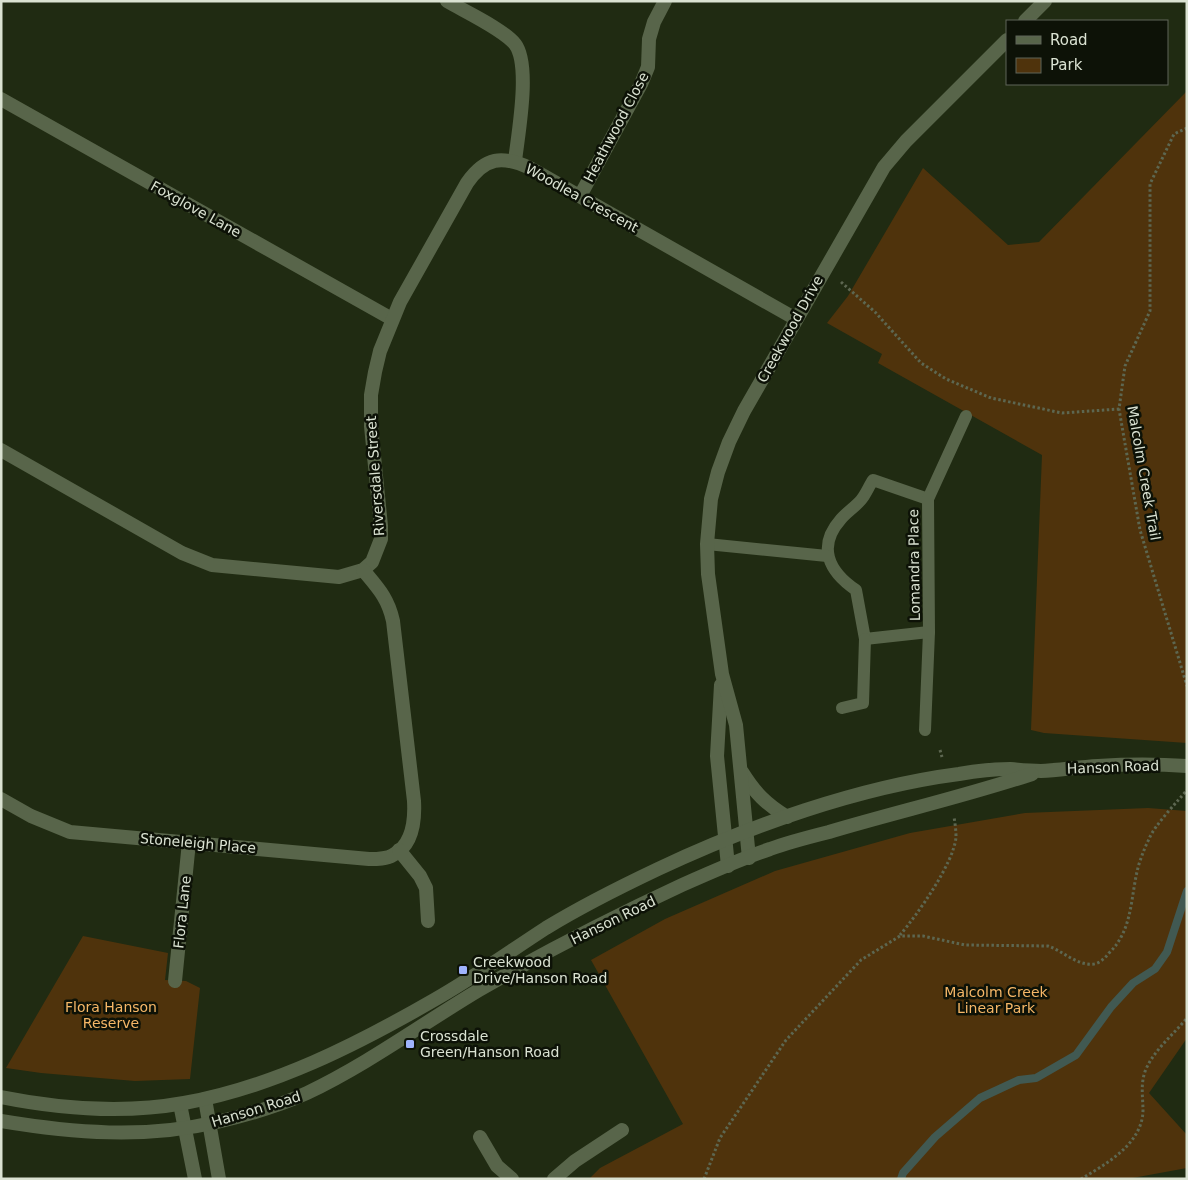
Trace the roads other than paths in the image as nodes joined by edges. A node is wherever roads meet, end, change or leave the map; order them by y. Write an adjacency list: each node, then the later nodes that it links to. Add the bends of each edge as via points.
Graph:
1 (446, 1): 7 (street, Woodlea Crescent, via 504,34 520,52 523,84)
2 (665, 1): 8 (street, Heathwood Close, via 649,39 648,67 641,84)
3 (1045, 1): 4 (street)
4 (1026, 20)
5 (1006, 41): 10 (street, Creekwood Drive, via 884,167)
6 (1, 99): 9 (street, Foxglove Lane)
7 (515, 161): 8 (street, Woodlea Crescent); 9 (street, Riversdale Street, via 494,161 474,174)
8 (580, 196): 10 (street, Woodlea Crescent)
9 (392, 319): 16 (street, Riversdale Street, via 380,351 371,395 373,461 381,539 372,562)
10 (796, 319): 14 (street, Creekwood Drive, via 729,442 711,499)
11 (966, 416): 13 (lane, Lomandra Place)
12 (1, 450): 16 (street, via 199,561 226,567 339,577)
13 (928, 499): 15 (lane, Lomandra Place, via 873,480 862,499 840,519 828,540); 17 (lane, Lomandra Place)
14 (707, 544): 15 (lane); 19 (street, Creekwood Drive)
15 (827, 556): 18 (lane, via 846,583 856,590)
16 (364, 570): 30 (street, via 384,597 393,621 414,808 414,823)
17 (929, 632): 18 (lane, Lomandra Place); 21 (lane, Lomandra Place)
18 (865, 639): 20 (lane, via 863,703)
19 (722, 674): 23 (street, Creekwood Drive, via 736,724); 28 (street, Creekwood Drive, via 718,756)
20 (842, 708)
21 (925, 730)
22 (1183, 765): 24 (street, Hanson Road)
23 (741, 771): 26 (street, Creekwood Drive, via 755,792); 27 (street, Creekwood Drive)
24 (1040, 771): 26 (street, Hanson Road, via 1006,769 945,776 903,784); 31 (street, Hanson Road, via 770,849)
25 (1, 799): 29 (street, Stoneleigh Place, via 30,816 70,832)
26 (787, 817): 27 (street, Hanson Road)
27 (746, 832): 28 (street, Hanson Road); 31 (street, Creekwood Drive)
28 (726, 839): 32 (street, Creekwood Drive); 36 (street, Hanson Road, via 604,894 435,999 370,1035 274,1080)
29 (189, 842): 30 (street, Stoneleigh Place, via 369,859 394,855); 34 (street, Flora Lane)
30 (399, 850): 33 (street, via 426,888)
31 (749, 858): 32 (street, Hanson Road)
32 (728, 866): 39 (street, Hanson Road, via 681,886 480,989 342,1075 305,1094)
33 (428, 921)
34 (175, 981)
35 (1, 1097): 37 (street, Hanson Road, via 77,1108)
36 (205, 1099): 37 (street, Hanson Road); 39 (street)
37 (180, 1104): 40 (street)
38 (1, 1121): 40 (street, Hanson Road, via 81,1132 126,1134)
39 (209, 1124): 40 (street, Hanson Road); 44 (street)
40 (185, 1128): 43 (street)
41 (622, 1130): 46 (street)
42 (480, 1137): 45 (street, via 497,1166)
43 (195, 1179)
44 (219, 1179)
45 (512, 1179)
46 (554, 1179)

